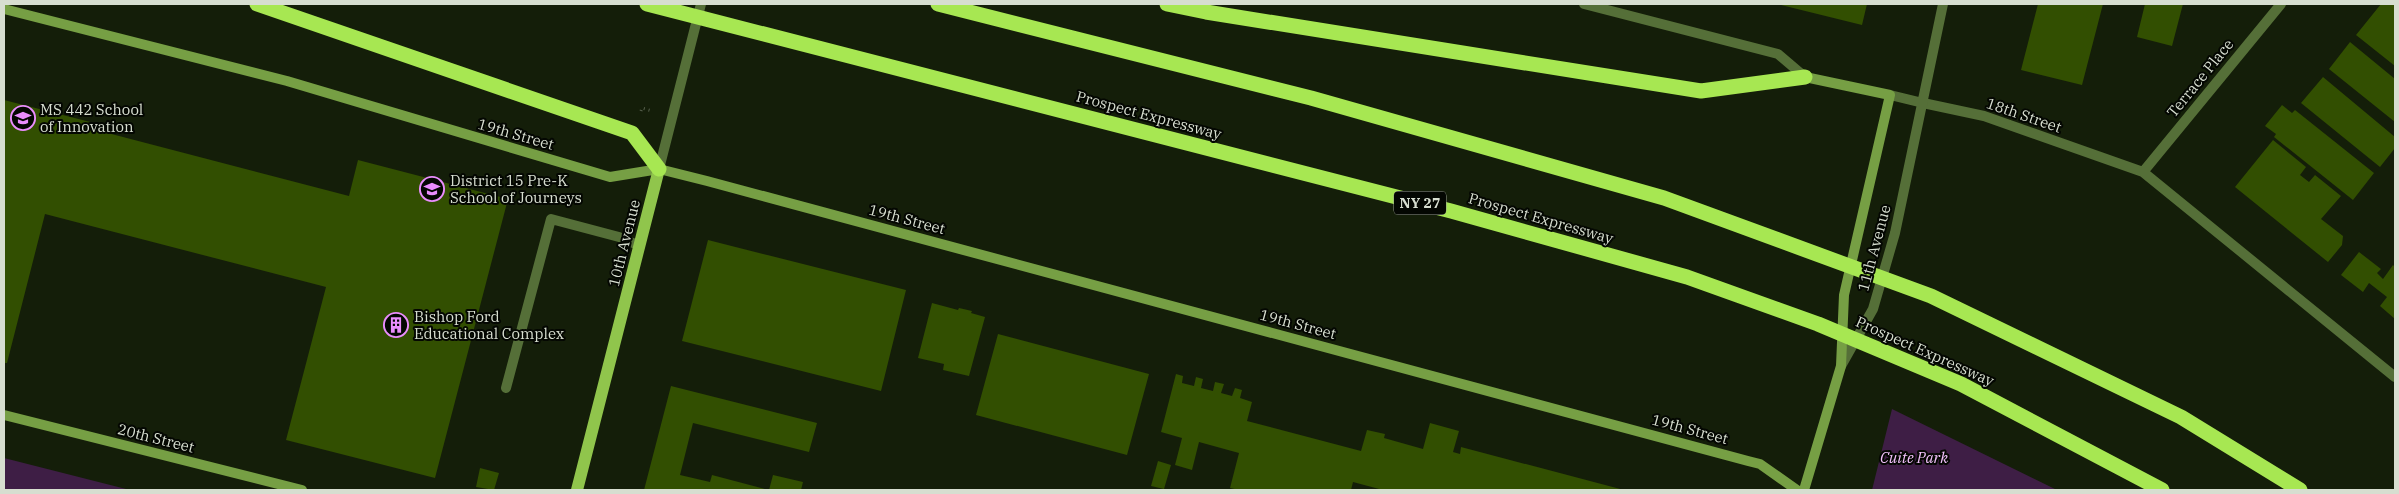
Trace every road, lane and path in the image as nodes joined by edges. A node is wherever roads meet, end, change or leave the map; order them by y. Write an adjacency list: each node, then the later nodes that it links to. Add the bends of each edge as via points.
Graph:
1 (257, 4): 13 (highway, via 632,133)
2 (647, 4): 24 (highway, Prospect Expressway / NY 27, via 1451,211 1687,277 1818,324 1961,384)
3 (701, 4): 13 (street, 10th Avenue)
4 (938, 4): 25 (highway, via 1311,98 1664,198 1931,296 2181,417)
5 (1166, 4): 10 (highway, via 1701,91)
6 (1584, 4): 10 (street, 18th Street, via 1778,54)
7 (1943, 4): 12 (street, 11th Avenue)
8 (2281, 4): 14 (street, Terrace Place)
9 (4, 8): 13 (main road, 19th Street, via 287,81 610,177)
10 (1806, 77): 11 (main road, 18th Street)
11 (1890, 96): 12 (street, 18th Street); 16 (main road, via 1844,295)
12 (1923, 103): 14 (street, 18th Street, via 1984,116); 16 (street, 11th Avenue, via 1895,233 1873,309)
13 (659, 168): 15 (main road, 10th Avenue); 22 (main road, 19th Street, via 1754,462)
14 (2143, 172): 17 (street, 18th Street)
15 (640, 246): 18 (street, via 551,218); 21 (main road, 10th Avenue)
16 (1841, 366): 23 (main road, 11th Avenue)
17 (2395, 377)
18 (506, 388)
19 (4, 415): 20 (main road, 20th Street)
20 (302, 490)
21 (577, 490)
22 (1797, 490)
23 (1804, 490)
24 (2162, 490)
25 (2300, 490)

